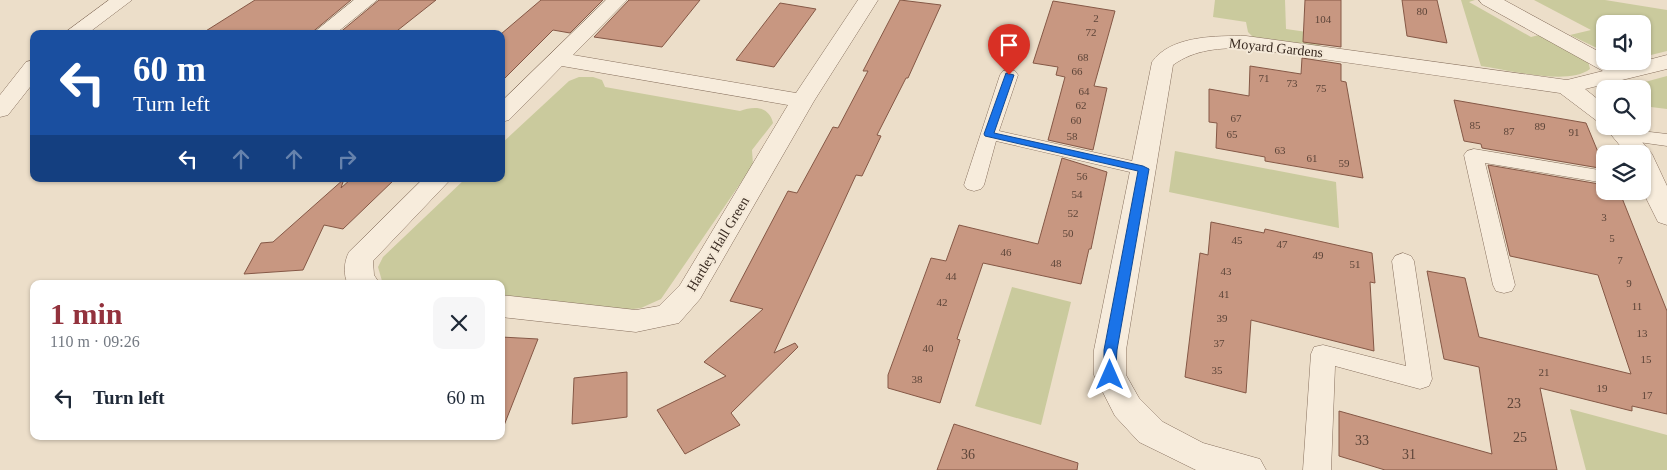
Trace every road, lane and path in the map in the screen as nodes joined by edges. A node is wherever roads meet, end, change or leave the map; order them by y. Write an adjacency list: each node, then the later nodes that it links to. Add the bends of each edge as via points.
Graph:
1 (122, 0): 6 (street)
2 (367, 0): 7 (street)
3 (617, 0): 8 (street)
4 (868, 0): 14 (street, Hartley Hall Green)
5 (1490, 0): 11 (street)
6 (79, 30)
7 (327, 30)
8 (557, 59): 14 (street); 18 (street)
9 (1667, 62): 11 (street)
10 (30, 71): 16 (street)
11 (1622, 73): 13 (street)
12 (1009, 75): 19 (lane)
13 (1567, 88): 17 (street, Moyard Gardens); 24 (street, Moyard Gardens, via 1246,42 1197,45 1174,52 1163,62)
14 (802, 101): 33 (street, Hartley Hall Green, via 690,292 668,315 636,322)
15 (30, 104): 16 (street)
16 (1, 108)
17 (1596, 109)
18 (505, 111)
19 (988, 134): 24 (lane); 27 (lane)
20 (1623, 135): 23 (street)
21 (1641, 135): 22 (lane)
22 (1667, 140)
23 (1632, 145)
24 (1143, 169): 34 (street, Moyard Gardens, via 1110,350 1110,375 1127,407 1152,432 1196,455)
25 (1596, 176): 32 (lane, via 1474,156)
26 (435, 182): 31 (street, via 359,259)
27 (974, 185)
28 (1651, 189): 29 (street)
29 (1667, 216)
30 (1403, 261): 35 (lane, via 1420,379 1322,354)
31 (362, 280)
32 (1504, 285)
33 (505, 306)
34 (1248, 470)
35 (1317, 470)

